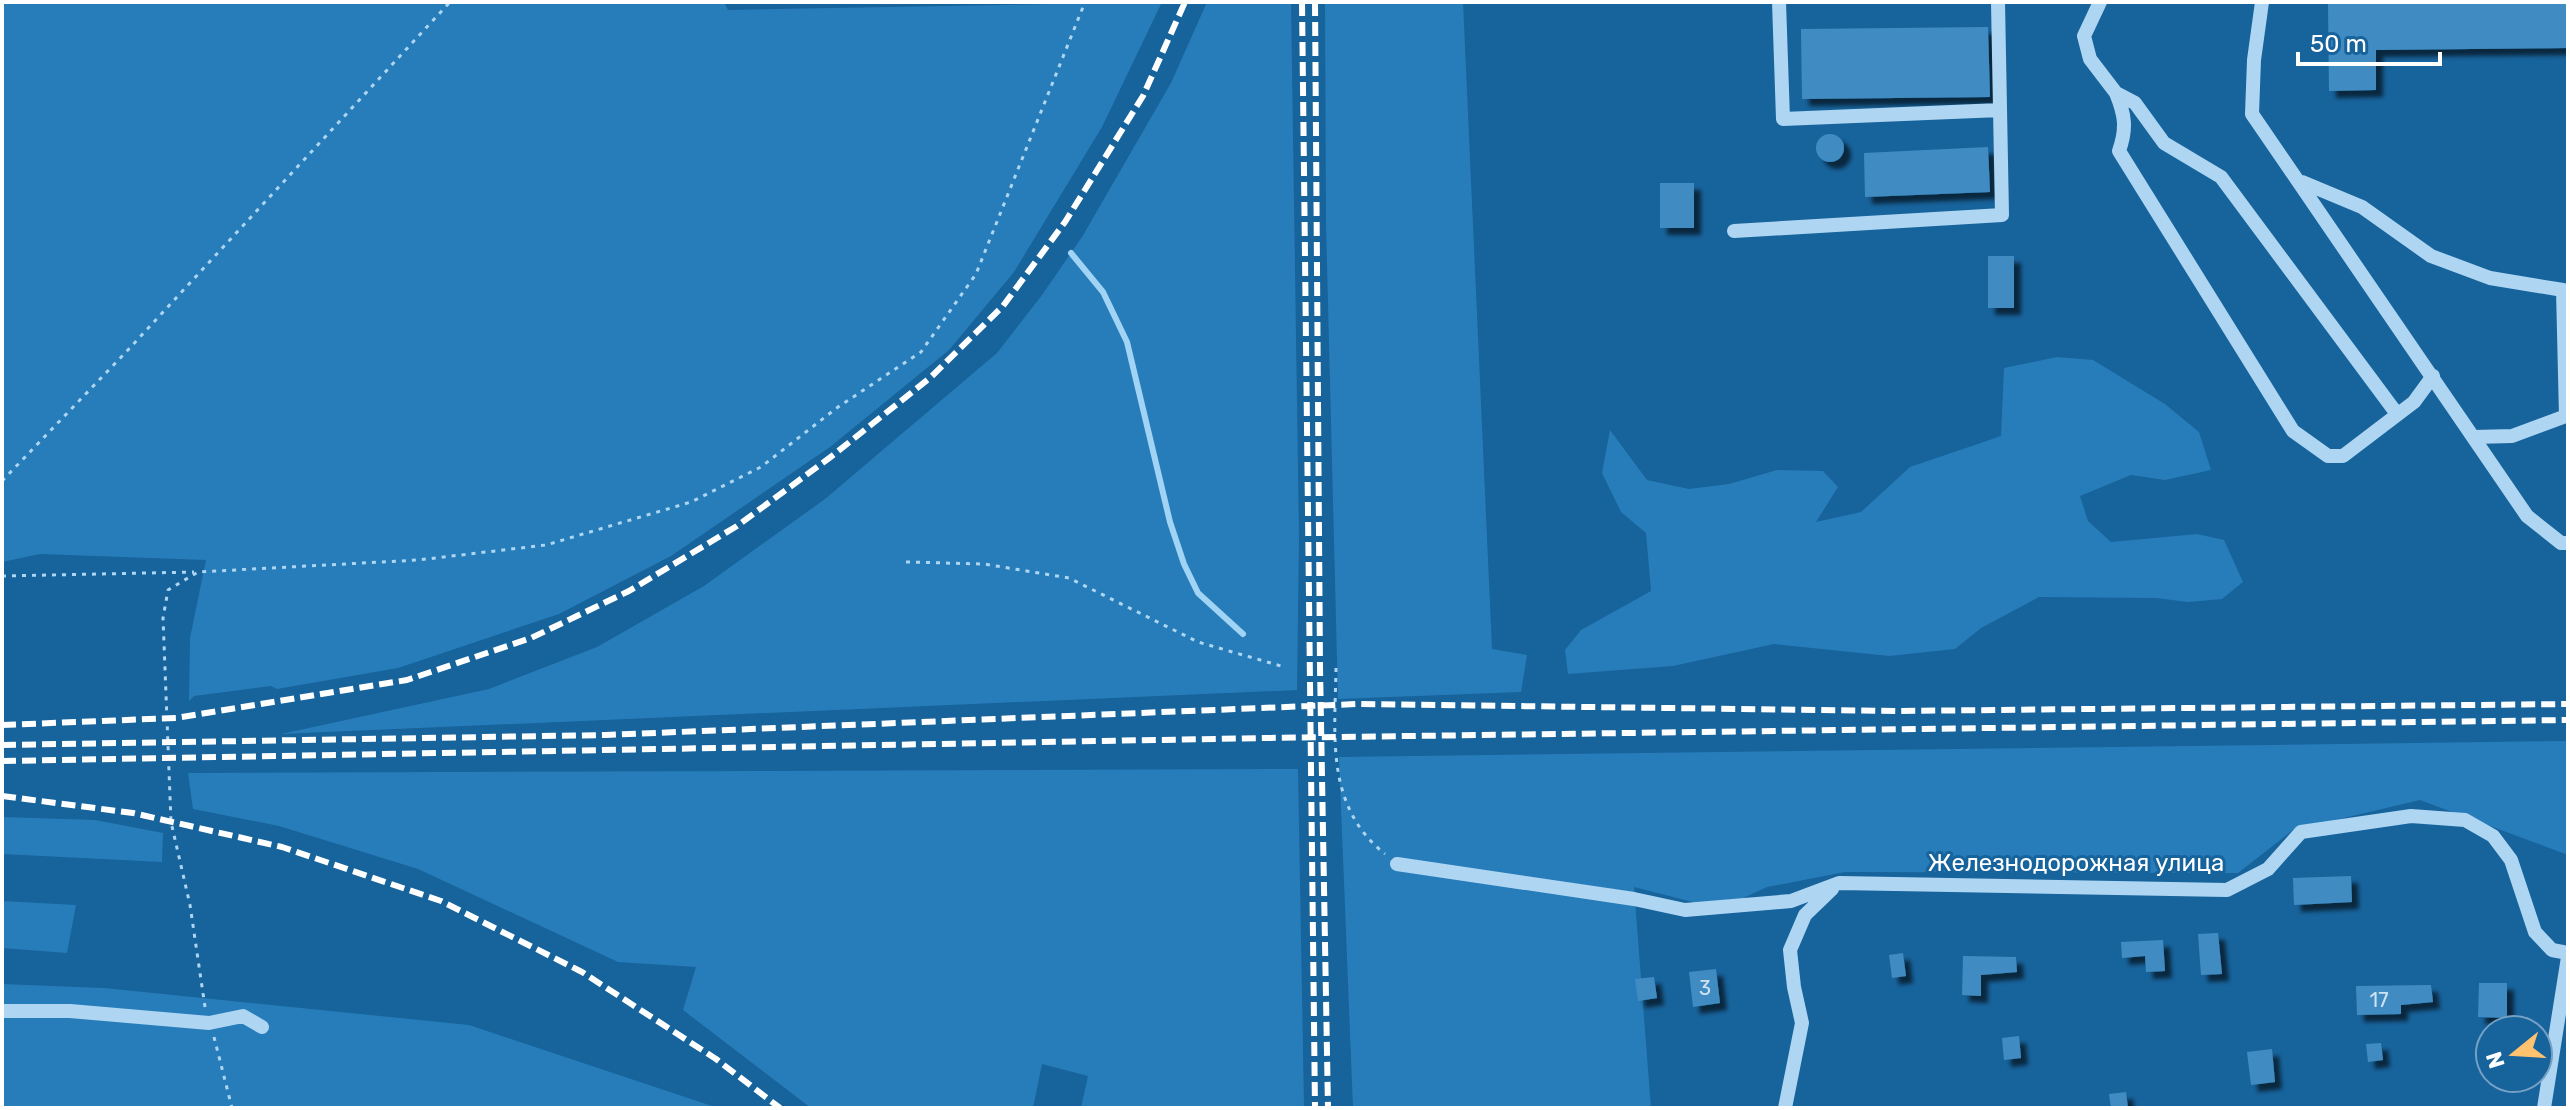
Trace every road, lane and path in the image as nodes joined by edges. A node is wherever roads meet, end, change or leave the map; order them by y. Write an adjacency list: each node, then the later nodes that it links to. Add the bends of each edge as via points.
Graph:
1 (450, 2): 14 (path)
2 (1085, 2): 17 (path, via 976,274 921,352 761,467 691,502 546,545 418,560)
3 (1779, 2): 8 (street, via 1783,119)
4 (1998, 2): 8 (street)
5 (2100, 2): 7 (street, via 2084,36 2090,59)
6 (2262, 2): 9 (street, via 2252,114)
7 (2116, 93): 12 (street, via 2135,103 2164,143 2221,177); 12 (street, via 2126,131 2119,151 2293,431 2328,456 2343,456)
8 (2000, 110): 10 (street, via 2002,215)
9 (2302, 182): 11 (street); 13 (street, via 2362,207 2431,256 2490,278 2563,290 2566,416 2512,436)
10 (1734, 231)
11 (2433, 376): 12 (street, via 2414,402); 13 (street)
12 (2397, 414)
13 (2474, 437): 15 (street, via 2527,516)
14 (2, 481)
15 (2568, 543)
16 (906, 562): 19 (path, via 984,564 1069,578 1198,642)
17 (198, 572): 18 (path); 25 (path, via 168,590 163,618 171,822)
18 (2, 576)
19 (1281, 666)
20 (1336, 668): 21 (path, via 1335,757 1345,806 1375,846)
21 (1397, 864): 22 (street, Железнодорожная улица, via 1685,910 1791,901)
22 (1839, 883): 23 (street, Железнодорожная улица, via 2227,890 2268,869 2301,832 2411,816 2465,820 2493,836 2511,860 2535,932 2552,950); 28 (street, via 1805,915 1790,950 1802,1023)
23 (2568, 955): 29 (street)
24 (2, 1011): 25 (street)
25 (209, 1023): 26 (street, via 243,1016); 27 (path)
26 (262, 1027)
27 (232, 1108)
28 (1785, 1108)
29 (2544, 1108)

